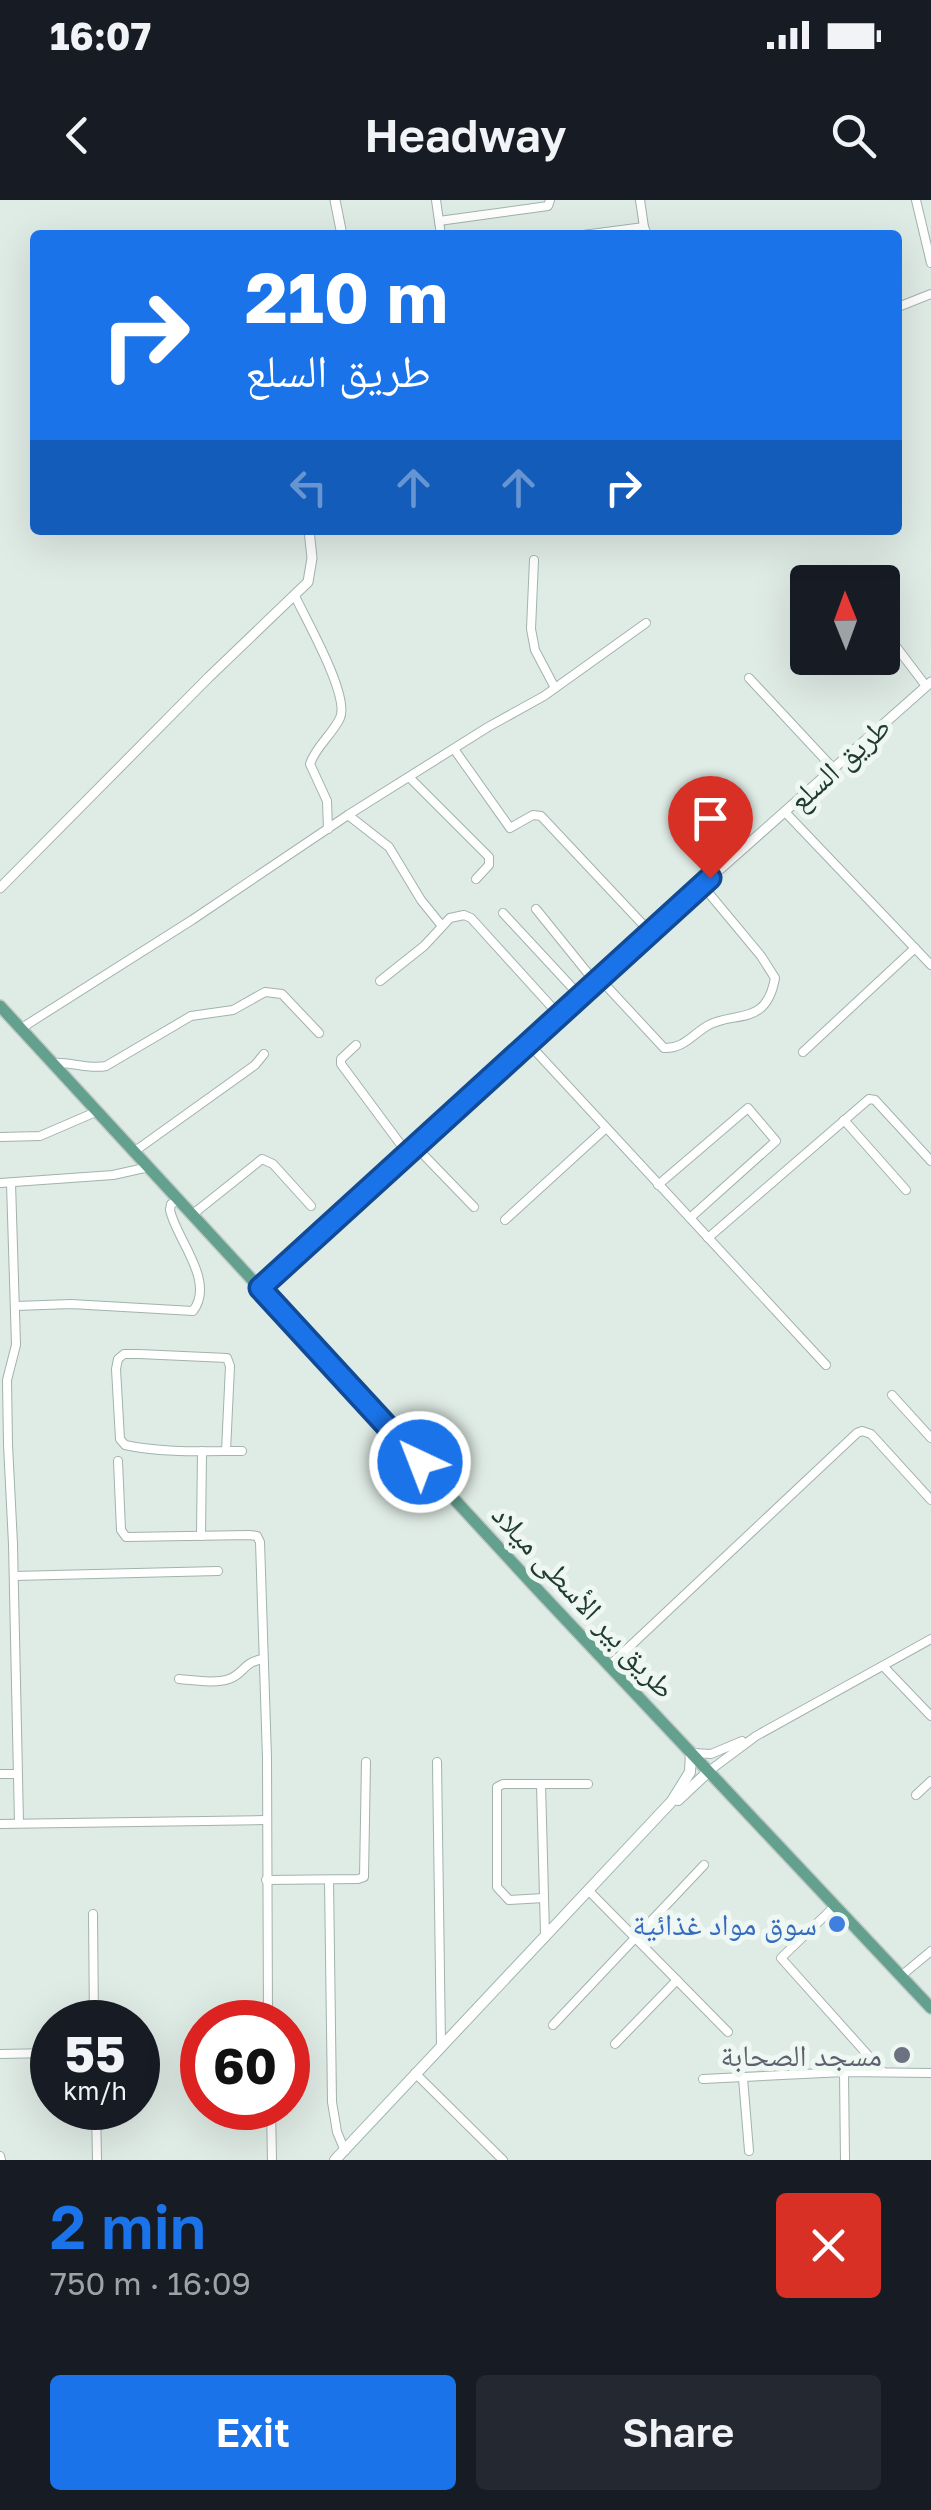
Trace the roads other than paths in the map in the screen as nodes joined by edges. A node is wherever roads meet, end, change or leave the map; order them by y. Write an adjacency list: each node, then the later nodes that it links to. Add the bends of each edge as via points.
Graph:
1 (335, 200): 10 (street)
2 (436, 200): 9 (street)
3 (492, 200): 8 (street)
4 (550, 200): 8 (street, via 548,206)
5 (652, 200): 7 (street)
6 (916, 200): 13 (street)
7 (641, 204): 12 (street)
8 (494, 213): 9 (street)
9 (439, 221): 11 (street)
10 (341, 230)
11 (440, 230)
12 (645, 230)
13 (931, 262)
14 (931, 294): 15 (street)
15 (902, 306)
16 (310, 535): 18 (street, via 312,569)
17 (534, 560): 23 (street, via 531,630)
18 (295, 596): 29 (street, via 342,699 339,720 310,764 327,801); 32 (street)
19 (646, 624): 23 (street)
20 (900, 649): 22 (street)
21 (749, 678): 25 (street)
22 (929, 684): 25 (street, طريق السلع)
23 (556, 688): 24 (street)
24 (454, 749): 26 (street); 36 (street, via 510,828 541,816)
25 (832, 768): 27 (street, طريق السلع)
26 (410, 778): 28 (street); 30 (street, via 489,857)
27 (785, 812): 31 (street, طريق السلع); 37 (street)
28 (348, 815): 29 (street); 35 (street, via 389,847)
29 (328, 829): 44 (street)
30 (476, 879)
31 (702, 885): 36 (street, طريق السلع); 39 (street, via 775,978 755,1011 664,1048)
32 (0, 888)
33 (536, 909): 39 (street)
34 (502, 913): 41 (street)
35 (442, 926): 40 (street); 43 (street, via 458,916 471,918)
36 (650, 932): 39 (street, طريق السلع)
37 (915, 948): 38 (street); 48 (street)
38 (931, 965)
39 (597, 980): 41 (street, طريق السلع)
40 (380, 981)
41 (580, 996): 43 (street, طريق السلع)
42 (2, 1010): 44 (main road, طريق بير الأسطى ميلاد)
43 (559, 1014): 46 (street, طريق السلع)
44 (20, 1028): 50 (main road, طريق بير الأسطى ميلاد)
45 (320, 1033): 50 (street, via 282,994 265,992 233,1010 191,1016 106,1066)
46 (528, 1043): 53 (street); 55 (street, طريق السلع)
47 (356, 1045): 55 (street, via 340,1064)
48 (803, 1052)
49 (264, 1054): 56 (street)
50 (51, 1063): 51 (main road, طريق بير الأسطى ميلاد)
51 (98, 1111): 54 (street, via 40,1136); 56 (main road, طريق بير الأسطى ميلاد)
52 (844, 1120): 57 (street, via 874,1100); 62 (street); 69 (street)
53 (606, 1128): 61 (street); 68 (street)
54 (0, 1137)
55 (411, 1149): 65 (street); 72 (street, طريق السلع)
56 (135, 1151): 58 (main road, طريق بير الأسطى ميلاد)
57 (931, 1162)
58 (149, 1167): 59 (street); 63 (main road, طريق بير الأسطى ميلاد)
59 (10, 1183): 60 (street); 70 (street)
60 (0, 1184)
61 (658, 1185): 67 (street); 67 (street, via 748,1108 776,1140)
62 (906, 1190)
63 (179, 1200): 66 (main road, طريق بير الأسطى ميلاد); 73 (street, via 170,1210 198,1278 193,1311)
64 (311, 1206): 66 (street, via 262,1159)
65 (474, 1207)
66 (193, 1214): 72 (main road, طريق بير الأسطى ميلاد)
67 (690, 1218): 69 (street)
68 (505, 1220)
69 (708, 1238): 74 (street)
70 (12, 1242): 71 (street); 73 (street)
71 (0, 1243)
72 (260, 1288): 91 (main road, طريق بير الأسطى ميلاد)
73 (16, 1306): 75 (street, via 16,1345)
74 (826, 1365)
75 (4, 1380): 78 (street)
76 (892, 1395): 77 (street)
77 (931, 1438)
78 (4, 1445): 85 (street)
79 (202, 1451): 80 (street); 80 (street, via 123,1442 118,1359 227,1358); 86 (street)
80 (226, 1451): 81 (street)
81 (242, 1451)
82 (118, 1461): 86 (street, via 122,1535)
83 (931, 1500): 91 (street, via 862,1431)
84 (0, 1512): 85 (street)
85 (11, 1512): 88 (street)
86 (201, 1536): 90 (street, via 249,1535 260,1542)
87 (218, 1571): 88 (street)
88 (14, 1576): 101 (street)
89 (931, 1639): 92 (street)
90 (263, 1659): 93 (street, via 224,1680); 107 (street)
91 (610, 1665): 96 (main road, طريق بير الأسطى ميلاد)
92 (883, 1666): 94 (street); 95 (street)
93 (179, 1680)
94 (931, 1716)
95 (756, 1736): 96 (street, via 712,1754); 99 (street)
96 (691, 1752): 99 (main road, طريق بير الأسطى ميلاد); 106 (main road, via 690,1772)
97 (366, 1762): 112 (street, via 364,1876)
98 (437, 1762): 127 (street)
99 (709, 1771): 106 (main road); 115 (main road, طريق بير الأسطى ميلاد)
100 (0, 1774): 101 (street)
101 (16, 1774): 108 (street)
102 (931, 1781): 105 (street)
103 (541, 1784): 104 (street); 114 (street); 114 (street, via 498,1788 497,1887 510,1900)
104 (588, 1784)
105 (916, 1795)
106 (672, 1801): 113 (main road)
107 (265, 1820): 108 (street); 111 (street)
108 (19, 1823): 109 (street)
109 (0, 1824)
110 (704, 1866): 118 (street)
111 (266, 1880): 112 (street); 123 (street)
112 (329, 1880): 139 (street, via 332,2102)
113 (588, 1890): 117 (main road); 118 (street)
114 (544, 1898): 117 (street)
115 (836, 1905): 120 (main road, طريق بير الأسطى ميلاد); 133 (street, via 781,1958)
116 (94, 1914): 122 (street)
117 (546, 1934): 127 (main road)
118 (636, 1936): 121 (street); 125 (street)
119 (931, 1951): 120 (street)
120 (902, 1976): 124 (main road, طريق بير الأسطى ميلاد)
121 (678, 1980): 126 (street); 128 (street)
122 (94, 2000)
123 (268, 2000)
124 (931, 2008)
125 (553, 2025)
126 (728, 2032)
127 (441, 2044): 131 (main road)
128 (615, 2044)
129 (30, 2053): 130 (street)
130 (0, 2054)
131 (414, 2072): 139 (main road); 144 (street)
132 (844, 2072): 133 (street); 136 (street); 145 (street)
133 (883, 2072): 134 (street)
134 (931, 2072)
135 (704, 2078): 136 (street)
136 (743, 2078): 140 (street)
137 (96, 2130): 141 (street)
138 (271, 2130): 142 (street)
139 (345, 2150): 143 (main road)
140 (748, 2151)
141 (97, 2160)
142 (272, 2160)
143 (335, 2160)
144 (503, 2160)
145 (846, 2160)

